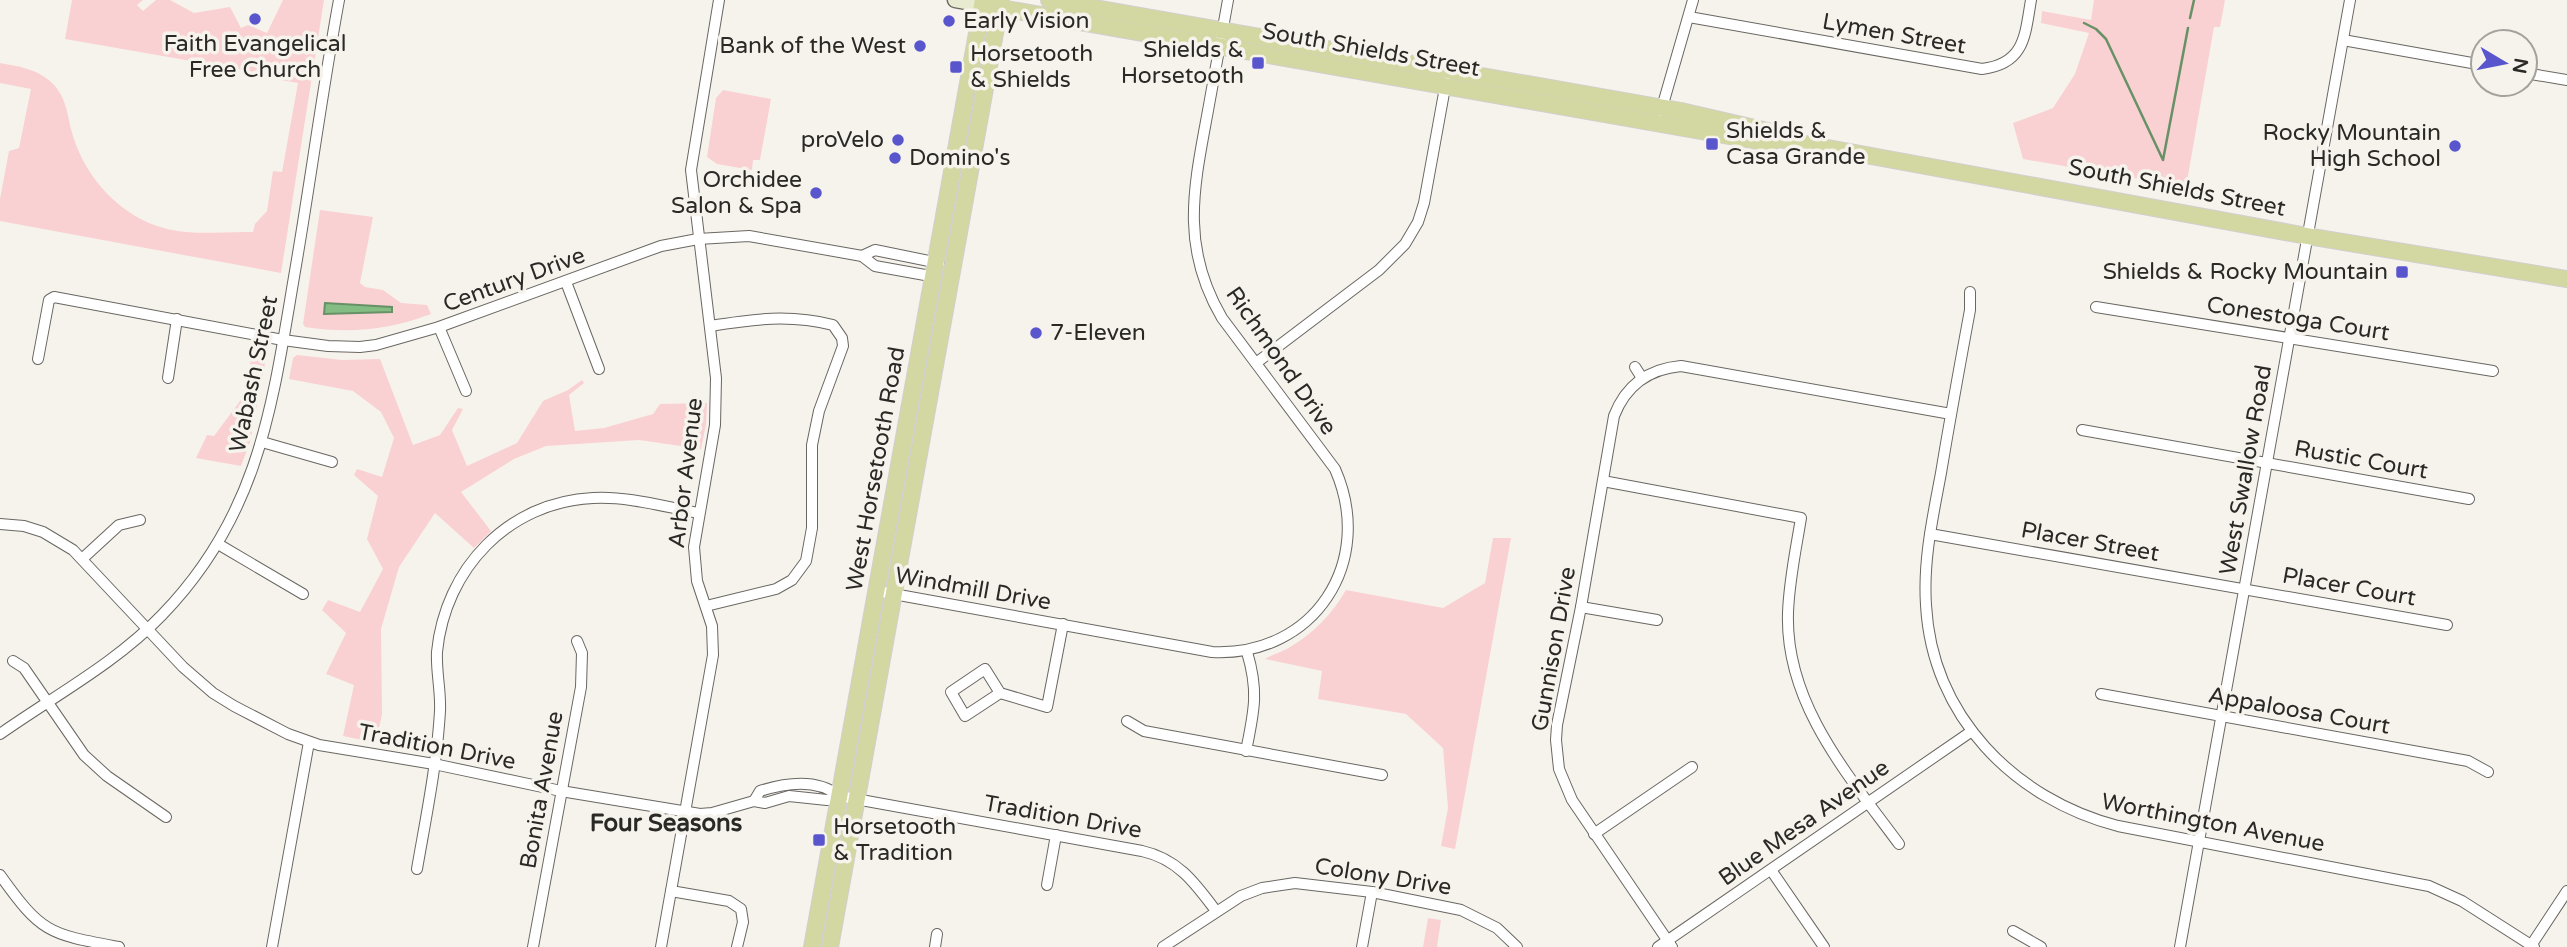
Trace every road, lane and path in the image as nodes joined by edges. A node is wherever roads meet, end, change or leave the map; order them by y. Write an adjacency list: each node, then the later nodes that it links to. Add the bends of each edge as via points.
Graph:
1 (339, 0): 33 (street, Wabash Street)
2 (719, 0): 21 (street, Arbor Avenue, via 691,170)
3 (955, 0): 9 (main road, South Shields Street)
4 (1049, 0): 11 (main road, South Shields Street)
5 (1228, 0): 13 (street, Richmond Drive)
6 (1693, 0): 12 (street)
7 (2031, 0): 12 (street, Lymen Street, via 2021,48 2010,60 1977,69)
8 (2350, 0): 14 (street, West Swallow Road)
9 (983, 2): 10 (main road, South Shields Street); 23 (main road, West Horsetooth Road)
10 (1000, 4): 13 (main road, South Shields Street); 24 (main road, West Horsetooth Road)
11 (1093, 4): 13 (main road, South Shields Street)
12 (1689, 17): 19 (street)
13 (1221, 38): 17 (main road, South Shields Street); 35 (street, Richmond Drive, via 1193,195 1194,233 1202,278 1212,300)
14 (2343, 40): 15 (street); 20 (street, West Swallow Road)
15 (2469, 62)
16 (2539, 75): 18 (street)
17 (1447, 78): 19 (main road, South Shields Street); 35 (street, via 1424,203 1405,244 1379,270)
18 (2567, 80)
19 (1660, 116): 20 (main road, South Shields Street, via 1772,132 1779,139)
20 (2307, 236): 25 (main road, South Shields Street); 32 (street, West Swallow Road)
21 (698, 239): 22 (street, Century Drive, via 749,236); 26 (street, Century Drive, via 661,246); 30 (street, Arbor Avenue)
22 (862, 256): 23 (street, Century Drive, via 875,266); 23 (street, Century Drive, via 875,250)
23 (935, 269): 24 (street, Century Drive); 56 (main road, West Horsetooth Road)
24 (952, 273): 58 (main road, West Horsetooth Road)
25 (2567, 279)
26 (566, 282): 31 (street, Century Drive); 37 (street)
27 (1970, 292): 42 (street, Worthington Avenue)
28 (2096, 307): 32 (street, Conestoga Court)
29 (177, 319): 33 (street, Century Drive); 34 (street, Century Drive, via 54,297 49,300); 39 (street)
30 (710, 326): 49 (street, Arbor Avenue, via 716,412); 59 (street, via 797,317 833,325 843,346 812,445 812,528 806,561 792,580 776,589)
31 (439, 327): 33 (street, Century Drive, via 360,347); 41 (street)
32 (2289, 337): 38 (street, Conestoga Court); 46 (street, West Swallow Road)
33 (284, 340): 44 (street, Wabash Street)
34 (38, 359)
35 (1256, 363): 66 (street, Richmond Drive, via 1335,470 1348,524 1342,567 1319,609 1291,634)
36 (1635, 367): 40 (street)
37 (599, 369)
38 (2493, 371)
39 (168, 378)
40 (1642, 378): 42 (street, via 1667,367 1691,367); 47 (street, Gunnison Drive, via 1626,393 1614,416)
41 (466, 391)
42 (1951, 414): 52 (street, Worthington Avenue)
43 (2082, 430): 46 (street, Rustic Court)
44 (262, 442): 45 (street); 53 (street, Wabash Street)
45 (332, 462)
46 (2267, 463): 48 (street, Rustic Court); 55 (street, West Swallow Road)
47 (1603, 481): 60 (street, Gunnison Drive); 84 (street, via 1801,518 1788,614 1796,670 1815,723)
48 (2469, 499)
49 (699, 513): 59 (street, Arbor Avenue, via 694,565); 77 (street, via 616,499 577,499 526,515 492,538 458,582 443,618)
50 (140, 520): 54 (street, via 119,525)
51 (0, 524): 54 (street, Tradition Drive, via 43,532)
52 (1930, 534): 55 (street, Placer Street); 73 (street, Worthington Avenue, via 1925,581 1928,628 1951,697)
53 (218, 544): 57 (street); 64 (street, Wabash Street)
54 (82, 559): 64 (street, Tradition Drive)
55 (2244, 588): 63 (street, Placer Court); 71 (street, West Swallow Road)
56 (877, 591): 58 (street, Windmill Drive); 82 (main road, West Horsetooth Road)
57 (303, 594)
58 (893, 595): 62 (street, Windmill Drive); 83 (main road, West Horsetooth Road)
59 (706, 606): 85 (street, Arbor Avenue, via 713,655)
60 (1581, 607): 61 (street); 87 (street, Gunnison Drive, via 1557,725 1557,756 1565,786)
61 (1657, 620)
62 (1063, 624): 66 (street, Windmill Drive, via 1212,652); 68 (street, Windmill Drive, via 1047,707)
63 (2447, 625)
64 (147, 630): 70 (street, Wabash Street); 75 (street, Tradition Drive, via 213,693 264,723)
65 (577, 641): 81 (street, Bonita Avenue, via 582,653 581,687)
66 (1247, 652): 76 (street, via 1255,708)
67 (13, 661): 70 (street, via 24,668)
68 (1000, 693): 68 (street, Windmill Drive, via 985,669 951,692 965,716)
69 (2101, 694): 71 (street, Appaloosa Court)
70 (47, 702): 74 (street, Wabash Street); 86 (street, via 84,755)
71 (2221, 716): 79 (street, Appaloosa Court, via 2468,761); 89 (street, West Swallow Road)
72 (1127, 721): 76 (street, via 1144,731)
73 (1972, 731): 84 (street, Blue Mesa Avenue); 89 (street, Worthington Avenue, via 2011,774 2062,806 2118,826)
74 (0, 734)
75 (309, 742): 77 (street, Tradition Drive); 104 (street)
76 (1245, 751): 80 (street)
77 (434, 764): 81 (street, Tradition Drive); 91 (street)
78 (1692, 767): 87 (street)
79 (2488, 772)
80 (1382, 775)
81 (561, 791): 85 (street, Tradition Drive); 105 (street, Bonita Avenue)
82 (839, 796): 83 (street, Tradition Drive); 85 (street, Tradition Drive, via 830,788 788,784 760,792 754,801 712,813); 108 (main road, West Horsetooth Road)
83 (856, 799): 88 (street, Tradition Drive); 109 (main road, West Horsetooth Road)
84 (1868, 802): 90 (street); 92 (street, Blue Mesa Avenue)
85 (685, 811): 95 (street, Arbor Avenue)
86 (166, 817)
87 (1594, 834): 101 (street, Gunnison Drive)
88 (1056, 835): 94 (street); 98 (street, Tradition Drive, via 1168,860 1192,878)
89 (2199, 841): 102 (street, Worthington Avenue, via 2429,886 2462,901); 117 (street, West Swallow Road)
90 (1899, 844)
91 (417, 869)
92 (1771, 870): 101 (street, Blue Mesa Avenue); 115 (street)
93 (0, 875): 103 (street, via 25,910 48,929 69,938)
94 (1047, 886)
95 (671, 891): 106 (street, Arbor Avenue); 107 (street, via 729,901 741,909)
96 (2567, 891): 102 (street)
97 (1372, 892): 98 (street, Colony Drive, via 1312,883 1276,885 1241,896); 112 (street); 113 (street, Colony Drive, via 1461,910 1497,928)
98 (1216, 911): 111 (street, Colony Drive)
99 (2013, 931): 116 (street)
100 (937, 933): 110 (street)
101 (1670, 944): 114 (street, Blue Mesa Avenue)
102 (2531, 946)
103 (119, 947)
104 (272, 947)
105 (533, 947)
106 (661, 947)
107 (737, 947)
108 (812, 947)
109 (830, 947)
110 (935, 947)
111 (1163, 947)
112 (1362, 947)
113 (1517, 947)
114 (1658, 947)
115 (1824, 947)
116 (2041, 947)
117 (2180, 947)

